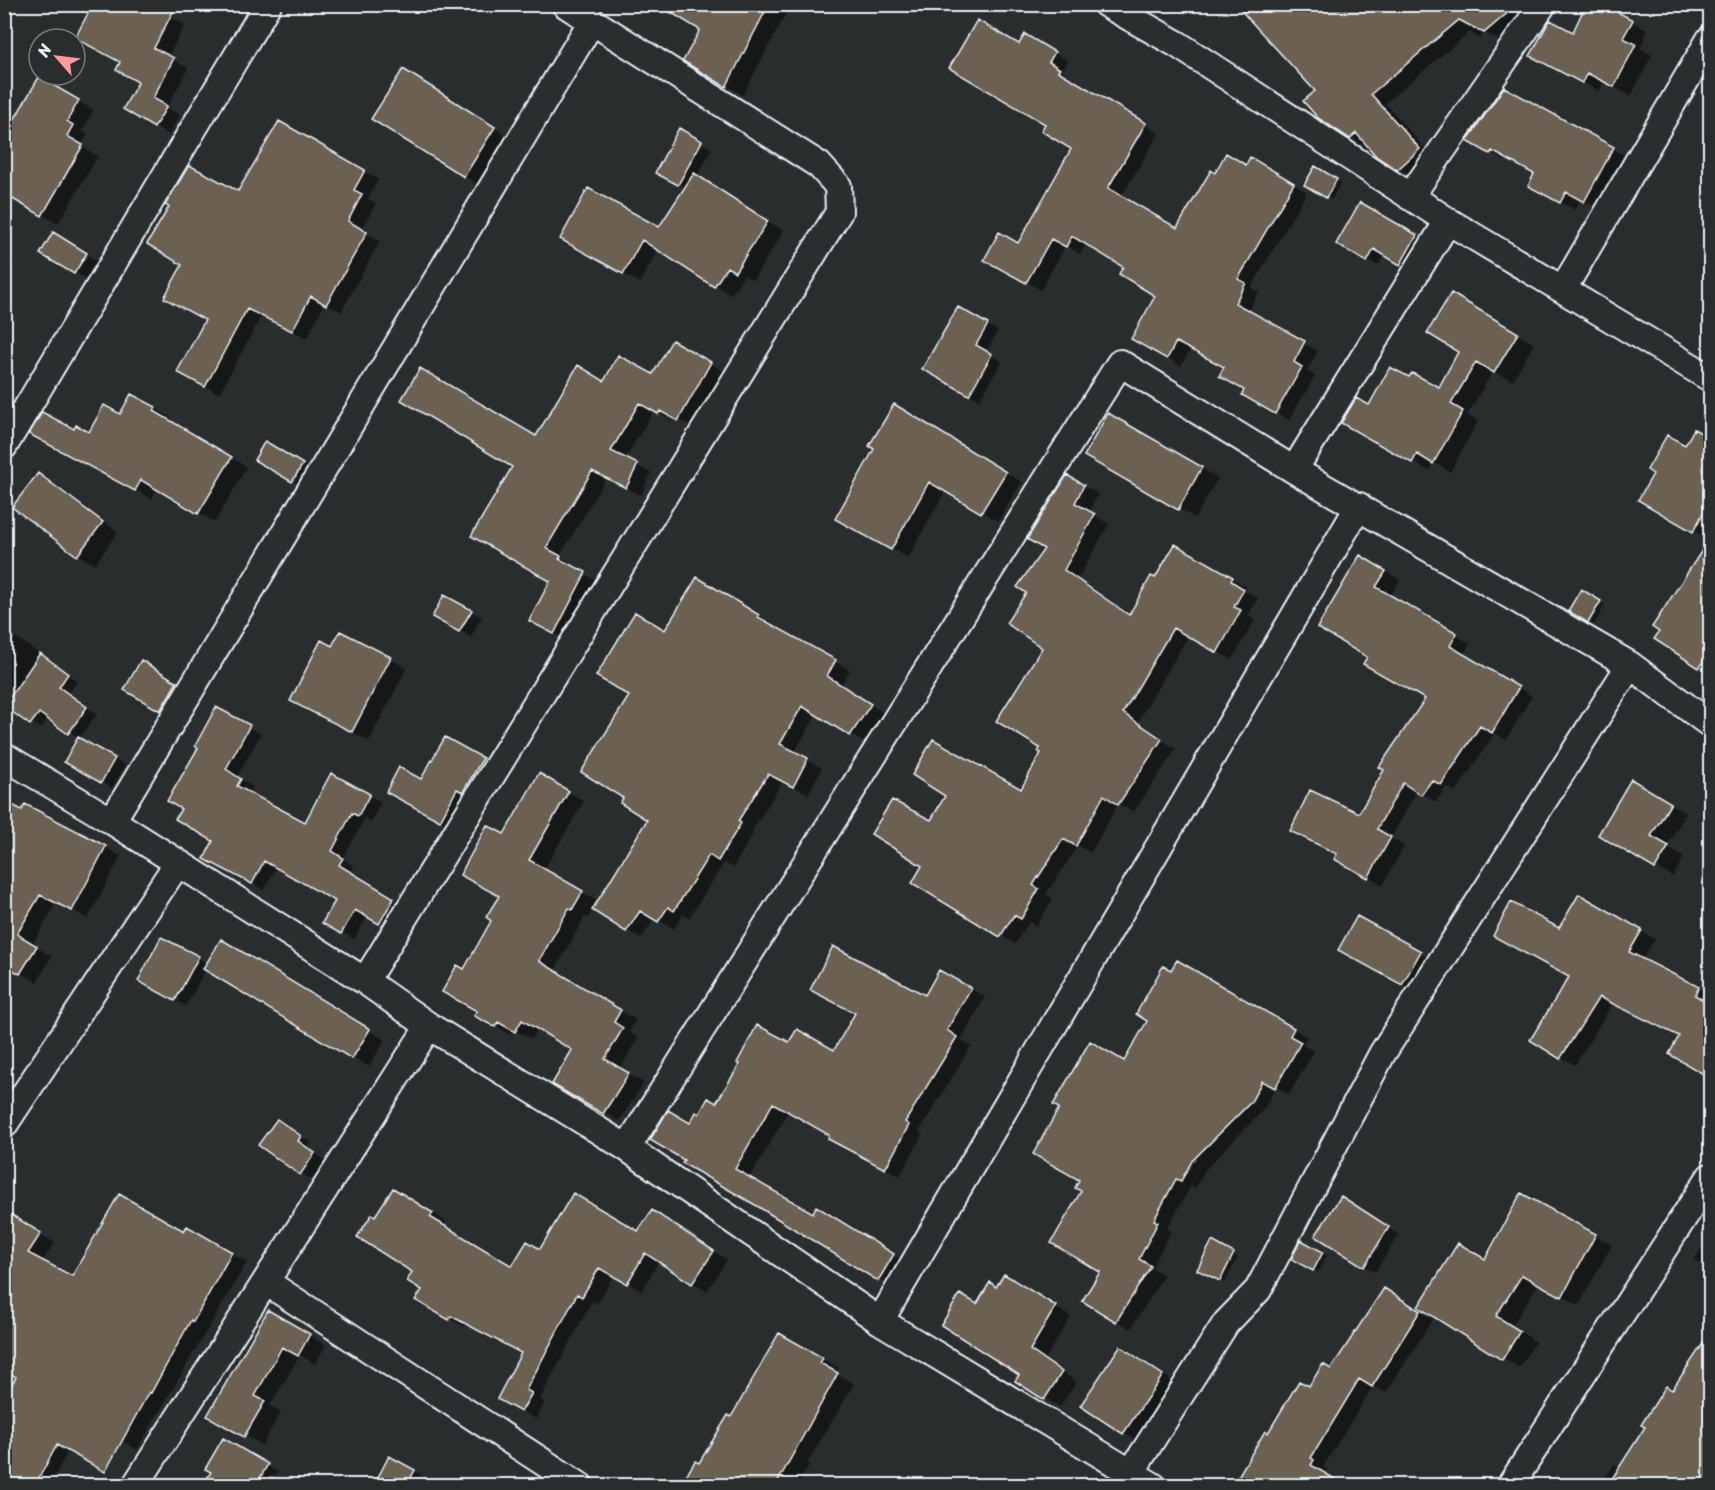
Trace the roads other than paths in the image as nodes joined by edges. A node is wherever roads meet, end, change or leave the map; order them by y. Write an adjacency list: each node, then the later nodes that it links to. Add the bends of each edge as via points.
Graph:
1 (268, 4): 11 (street)
2 (565, 4): 5 (street)
3 (1106, 4): 7 (street, via 1177,44)
4 (1543, 4): 7 (street)
5 (592, 21): 17 (street); 19 (street, via 819,165 838,186 839,212)
6 (1710, 39): 9 (street)
7 (1410, 197): 8 (street)
8 (1448, 221): 9 (street); 12 (street)
9 (1563, 289): 10 (street)
10 (1710, 378)
11 (4, 446)
12 (1294, 470): 13 (street); 22 (street, via 1120,363)
13 (1359, 506): 14 (street); 25 (street)
14 (1630, 665): 15 (street); 26 (street, via 1382,1054 1258,1290 1226,1323)
15 (1710, 724)
16 (4, 756): 17 (street)
17 (112, 821): 18 (street)
18 (177, 864): 19 (street); 21 (street)
19 (365, 981): 20 (street)
20 (429, 1026): 22 (street); 24 (street)
21 (4, 1125)
22 (627, 1148): 25 (street)
23 (1710, 1177): 30 (street)
24 (266, 1282): 27 (street); 28 (street)
25 (880, 1321): 26 (street)
26 (1132, 1471): 29 (street)
27 (135, 1485)
28 (580, 1485)
29 (1154, 1485)
30 (1510, 1485)

